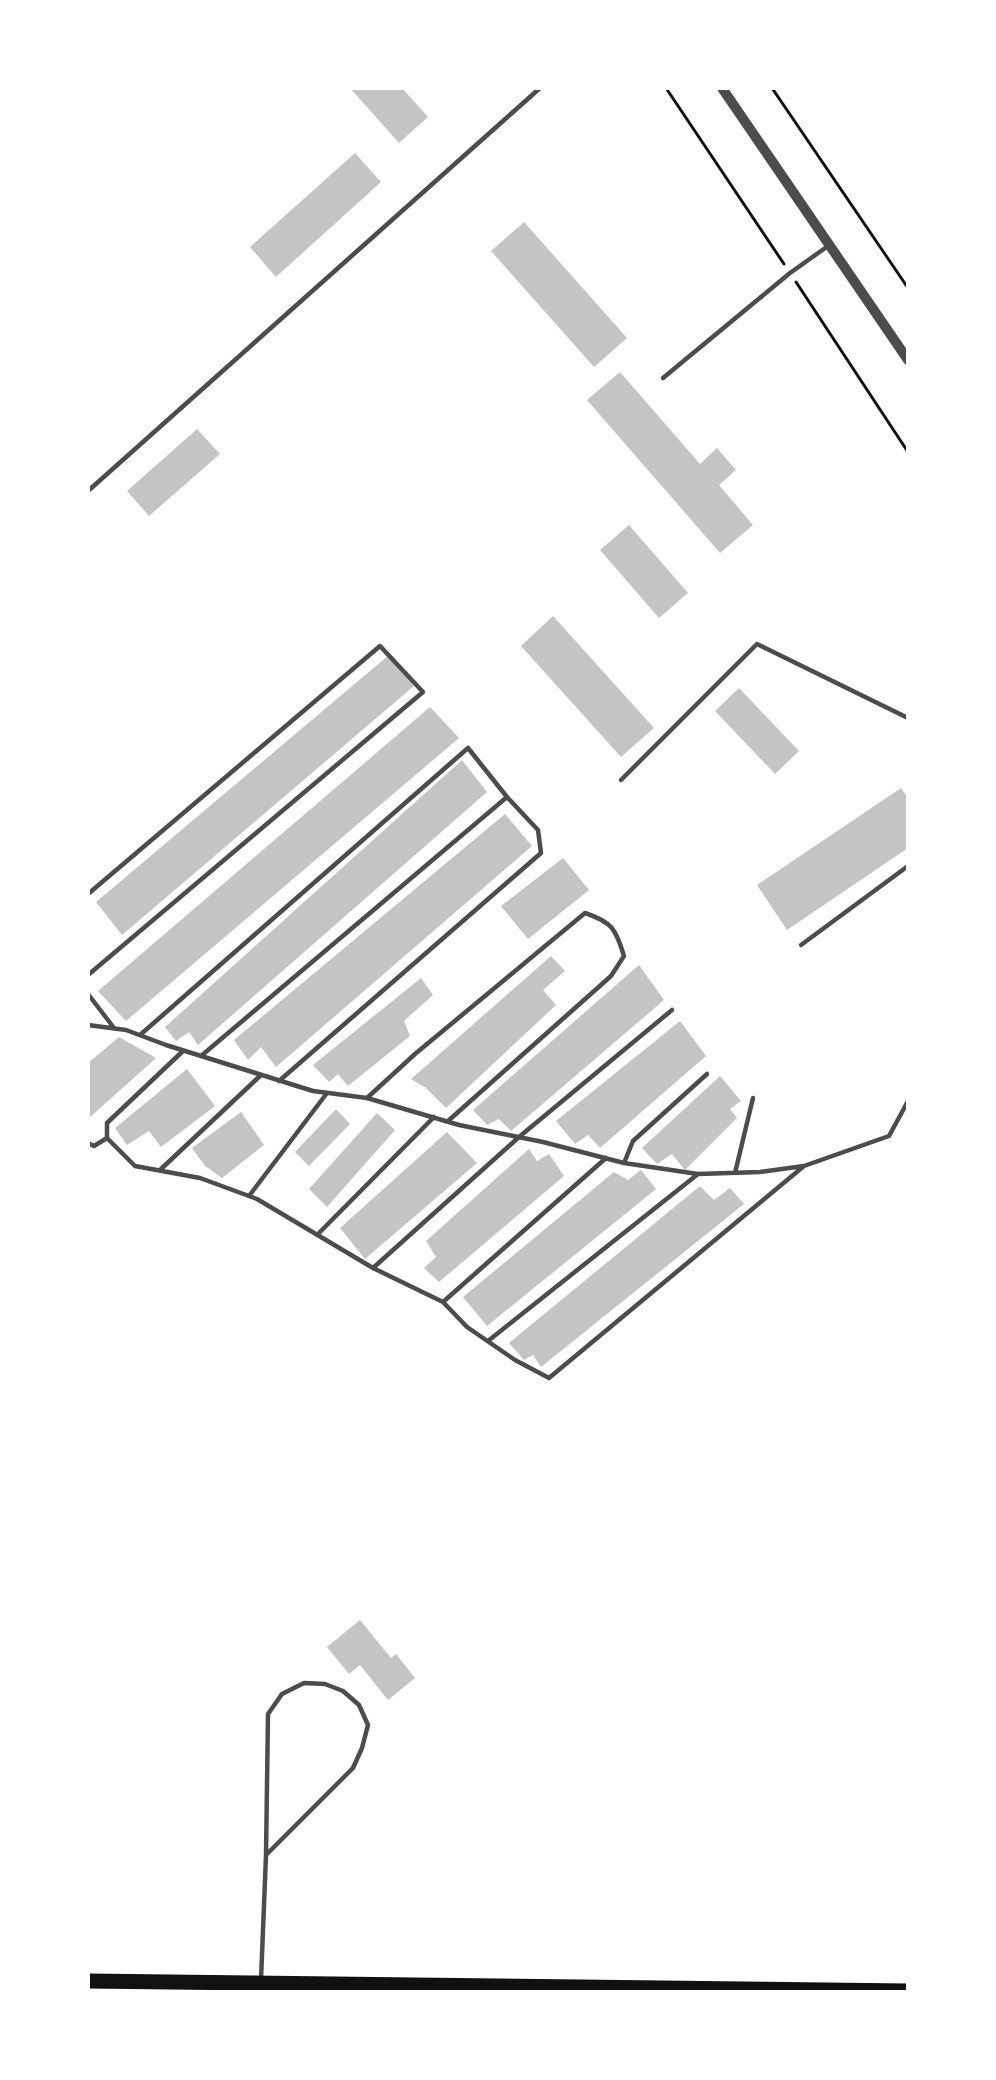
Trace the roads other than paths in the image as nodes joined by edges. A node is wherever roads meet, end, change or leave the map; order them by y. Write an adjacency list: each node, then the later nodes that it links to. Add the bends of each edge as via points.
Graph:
1 (540, 88): 6 (lane)
2 (723, 88): 3 (street)
3 (830, 245): 4 (street); 5 (lane, via 790,273)
4 (908, 360)
5 (663, 378)
6 (88, 491)
7 (908, 718): 8 (lane, via 757,644)
8 (621, 780)
9 (507, 797): 18 (lane, via 468,748); 20 (lane); 23 (lane, via 538,830 541,853)
10 (908, 866): 12 (lane)
11 (88, 894): 13 (lane, via 380,646 423,692)
12 (801, 945)
13 (88, 975)
14 (88, 994): 17 (lane)
15 (672, 1010): 30 (lane)
16 (88, 1025): 17 (lane)
17 (114, 1028): 18 (lane)
18 (140, 1035): 19 (lane)
19 (183, 1051): 20 (lane); 31 (lane, via 107,1123)
20 (201, 1056): 22 (lane)
21 (707, 1074): 34 (lane, via 633,1141)
22 (261, 1075): 23 (lane); 36 (lane)
23 (279, 1081): 24 (lane)
24 (327, 1093): 25 (lane); 39 (lane)
25 (367, 1098): 28 (lane); 29 (lane, via 585,913 606,920 619,938 624,956 611,976)
26 (753, 1098): 37 (lane)
27 (908, 1101): 35 (lane, via 889,1136)
28 (434, 1117): 29 (lane); 40 (lane)
29 (448, 1122): 30 (lane)
30 (519, 1137): 33 (lane); 41 (lane)
31 (107, 1138): 32 (lane, via 94,1146); 36 (lane, via 135,1166)
32 (88, 1143)
33 (606, 1158): 34 (lane); 42 (lane)
34 (624, 1163): 38 (lane)
35 (804, 1166): 37 (lane); 43 (lane, via 549,1378)
36 (159, 1170): 39 (lane, via 200,1178)
37 (735, 1173): 38 (lane)
38 (698, 1174): 43 (lane)
39 (249, 1196): 40 (lane)
40 (318, 1234): 41 (lane)
41 (373, 1268): 42 (lane)
42 (443, 1302): 43 (lane, via 467,1327)
43 (488, 1341)
44 (266, 1855): 44 (lane, via 353,1768 369,1725 343,1691 325,1684 304,1683 282,1694 268,1714); 46 (lane)
45 (88, 1981): 46 (main road)
46 (261, 1982): 47 (main road)
47 (908, 1991)

